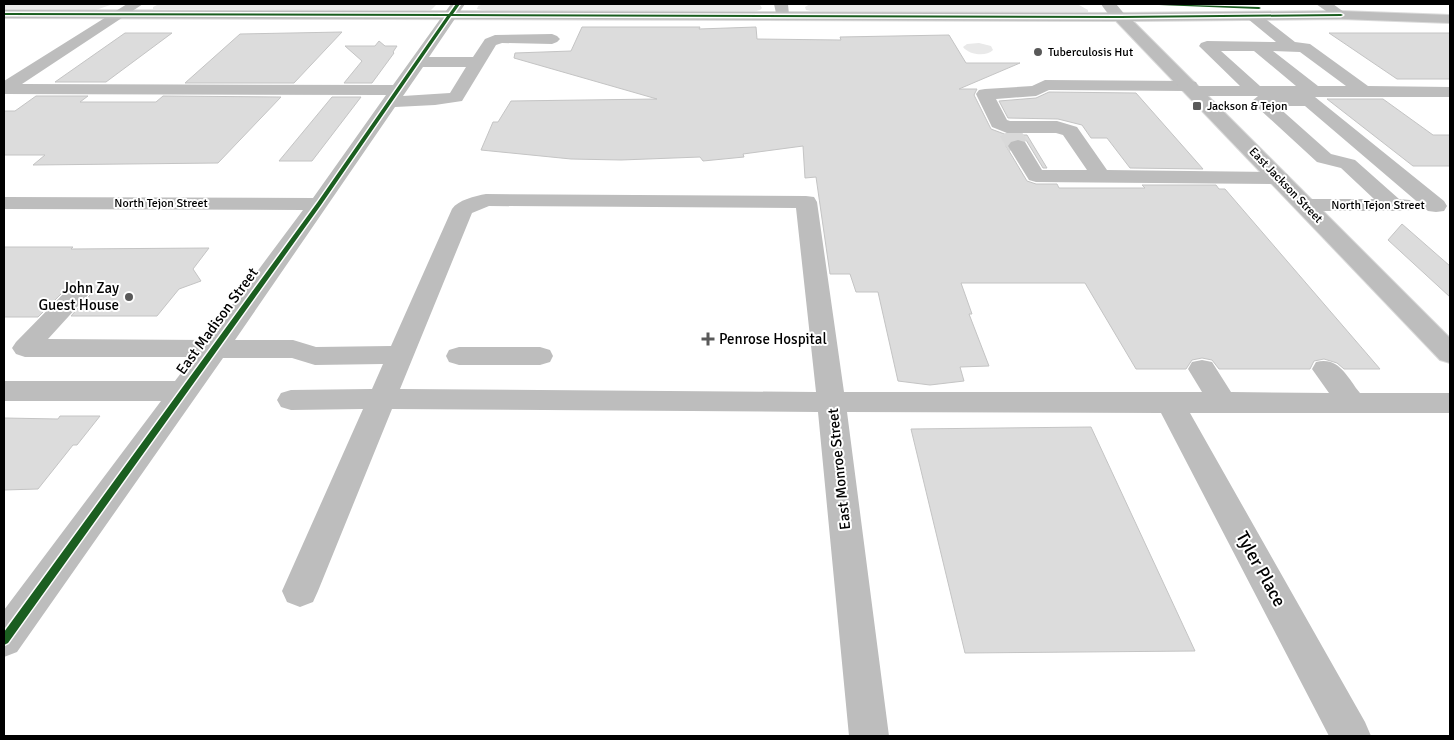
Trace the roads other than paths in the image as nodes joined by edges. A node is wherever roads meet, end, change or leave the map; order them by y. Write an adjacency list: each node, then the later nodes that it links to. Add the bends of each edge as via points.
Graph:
1 (136, 4): 9 (main road)
2 (1108, 4): 11 (main road, East Jackson Street)
3 (1159, 4): 7 (main road)
4 (1323, 4): 10 (main road)
5 (454, 9): 6 (main road); 9 (main road); 16 (main road, East Madison Street)
6 (782, 9): 11 (main road)
7 (1250, 12): 10 (main road); 11 (main road); 15 (main road)
8 (4, 14): 9 (main road)
9 (120, 14): 22 (main road)
10 (1342, 15): 12 (main road)
11 (1120, 17): 23 (main road, East Jackson Street)
12 (1450, 19)
13 (552, 38): 17 (main road, via 500,38 490,42)
14 (1258, 47): 15 (main road); 24 (main road, via 1207,46); 25 (main road)
15 (1291, 47): 26 (main road, via 1304,47)
16 (417, 62): 17 (main road); 28 (main road, East Madison Street)
17 (477, 62): 28 (main road, via 456,97 436,100)
18 (1034, 69): 20 (main road)
19 (1117, 69): 21 (main road)
20 (1045, 85): 21 (main road); 29 (main road, via 1036,91 985,94 999,123)
21 (1130, 86): 23 (main road)
22 (4, 88): 28 (main road)
23 (1192, 88): 24 (main road); 31 (main road, East Jackson Street)
24 (1256, 91): 25 (main road)
25 (1314, 92): 26 (main road)
26 (1364, 92): 27 (main road)
27 (1450, 92)
28 (394, 96): 33 (main road, East Madison Street)
29 (1012, 135): 30 (main road, via 1036,176); 30 (main road, via 1057,127 1070,131)
30 (1101, 176): 31 (main road)
31 (1280, 178): 34 (main road, East Jackson Street)
32 (4, 203): 33 (main road, North Tejon Street)
33 (318, 204): 38 (main road, East Madison Street)
34 (1306, 204): 35 (main road, North Tejon Street); 39 (main road, East Jackson Street)
35 (1394, 205): 36 (main road, North Tejon Street); 36 (main road, via 1348,164 1324,158 1261,101 1309,101)
36 (1443, 206)
37 (77, 294): 38 (main road, via 25,348)
38 (214, 350): 40 (main road, via 293,349 315,356); 46 (main road, East Madison Street)
39 (1450, 354)
40 (400, 355): 47 (main road); 49 (main road, East Monroe Street, via 462,209 486,200 806,202)
41 (459, 356): 42 (main road)
42 (540, 356)
43 (1202, 369): 51 (main road)
44 (1326, 369): 52 (main road)
45 (4, 391): 46 (main road)
46 (183, 391): 55 (main road, East Madison Street)
47 (381, 399): 48 (main road); 49 (main road); 54 (main road)
48 (291, 400)
49 (831, 402): 50 (main road); 56 (main road, East Monroe Street)
50 (1170, 402): 51 (main road); 57 (main road, Tyler Place)
51 (1223, 403): 52 (main road)
52 (1352, 403): 53 (main road)
53 (1450, 403)
54 (300, 591)
55 (4, 640)
56 (869, 736)
57 (1351, 736)

